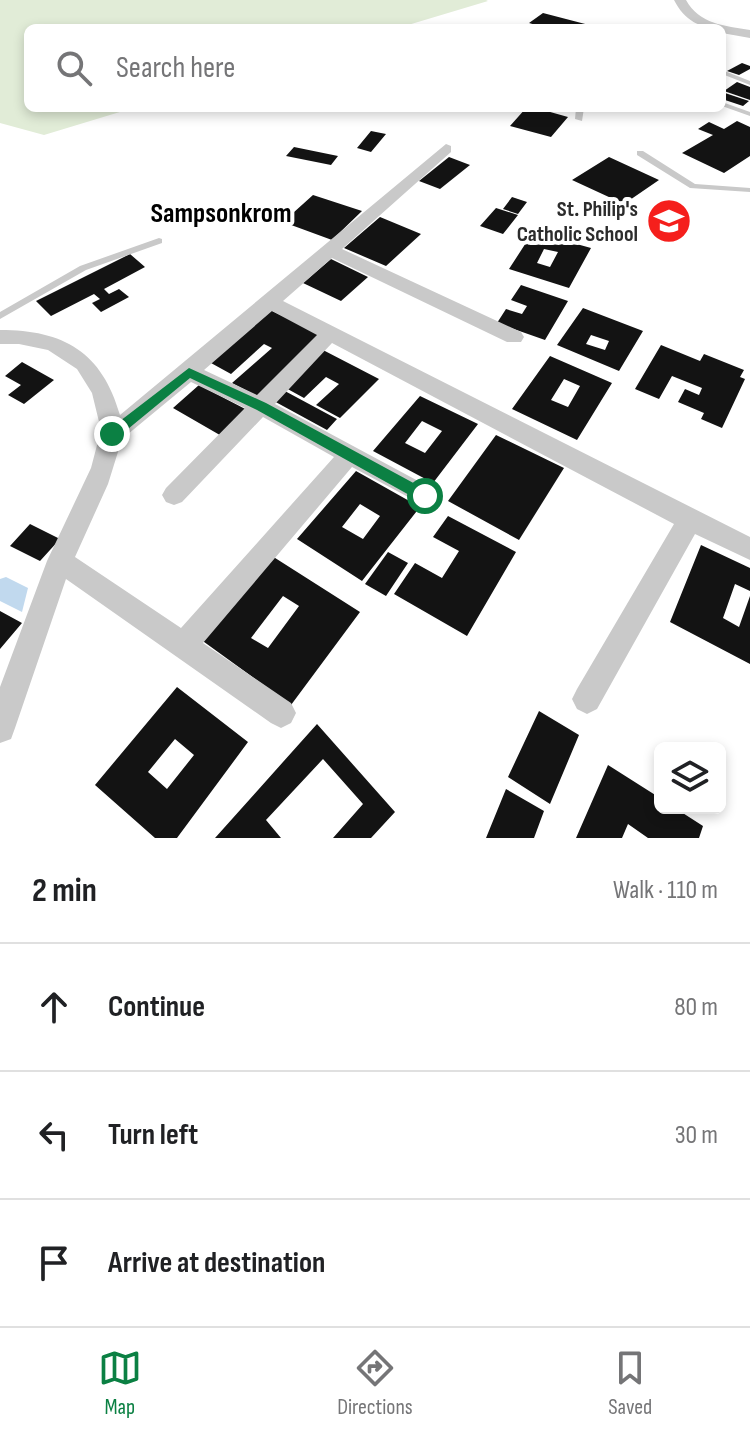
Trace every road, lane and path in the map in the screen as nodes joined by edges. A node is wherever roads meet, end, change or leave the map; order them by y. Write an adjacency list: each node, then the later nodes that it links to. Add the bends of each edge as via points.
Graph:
1 (680, 0): 2 (street, via 687,15)
2 (704, 24)
3 (726, 29): 4 (street)
4 (750, 34)
5 (726, 74): 6 (lane)
6 (750, 83)
7 (726, 105): 9 (lane)
8 (580, 112): 10 (lane)
9 (750, 114)
10 (579, 119)
11 (446, 149): 15 (street)
12 (640, 153): 13 (lane, via 693,186)
13 (750, 190)
14 (159, 241): 17 (lane, via 83,268)
15 (330, 250): 16 (street); 20 (street)
16 (270, 302): 18 (street); 21 (street)
17 (0, 316)
18 (331, 332): 22 (street); 27 (street)
19 (0, 337): 23 (street, via 29,337 82,361 104,389)
20 (514, 337)
21 (189, 372): 22 (street); 23 (street)
22 (261, 406): 24 (street); 25 (street)
23 (112, 434): 29 (street)
24 (349, 455): 26 (street); 30 (street)
25 (174, 495)
26 (425, 496)
27 (690, 520): 28 (street); 31 (street)
28 (750, 549)
29 (60, 561): 30 (street); 33 (street)
30 (183, 646): 32 (street)
31 (587, 699)
32 (281, 713)
33 (0, 728)

